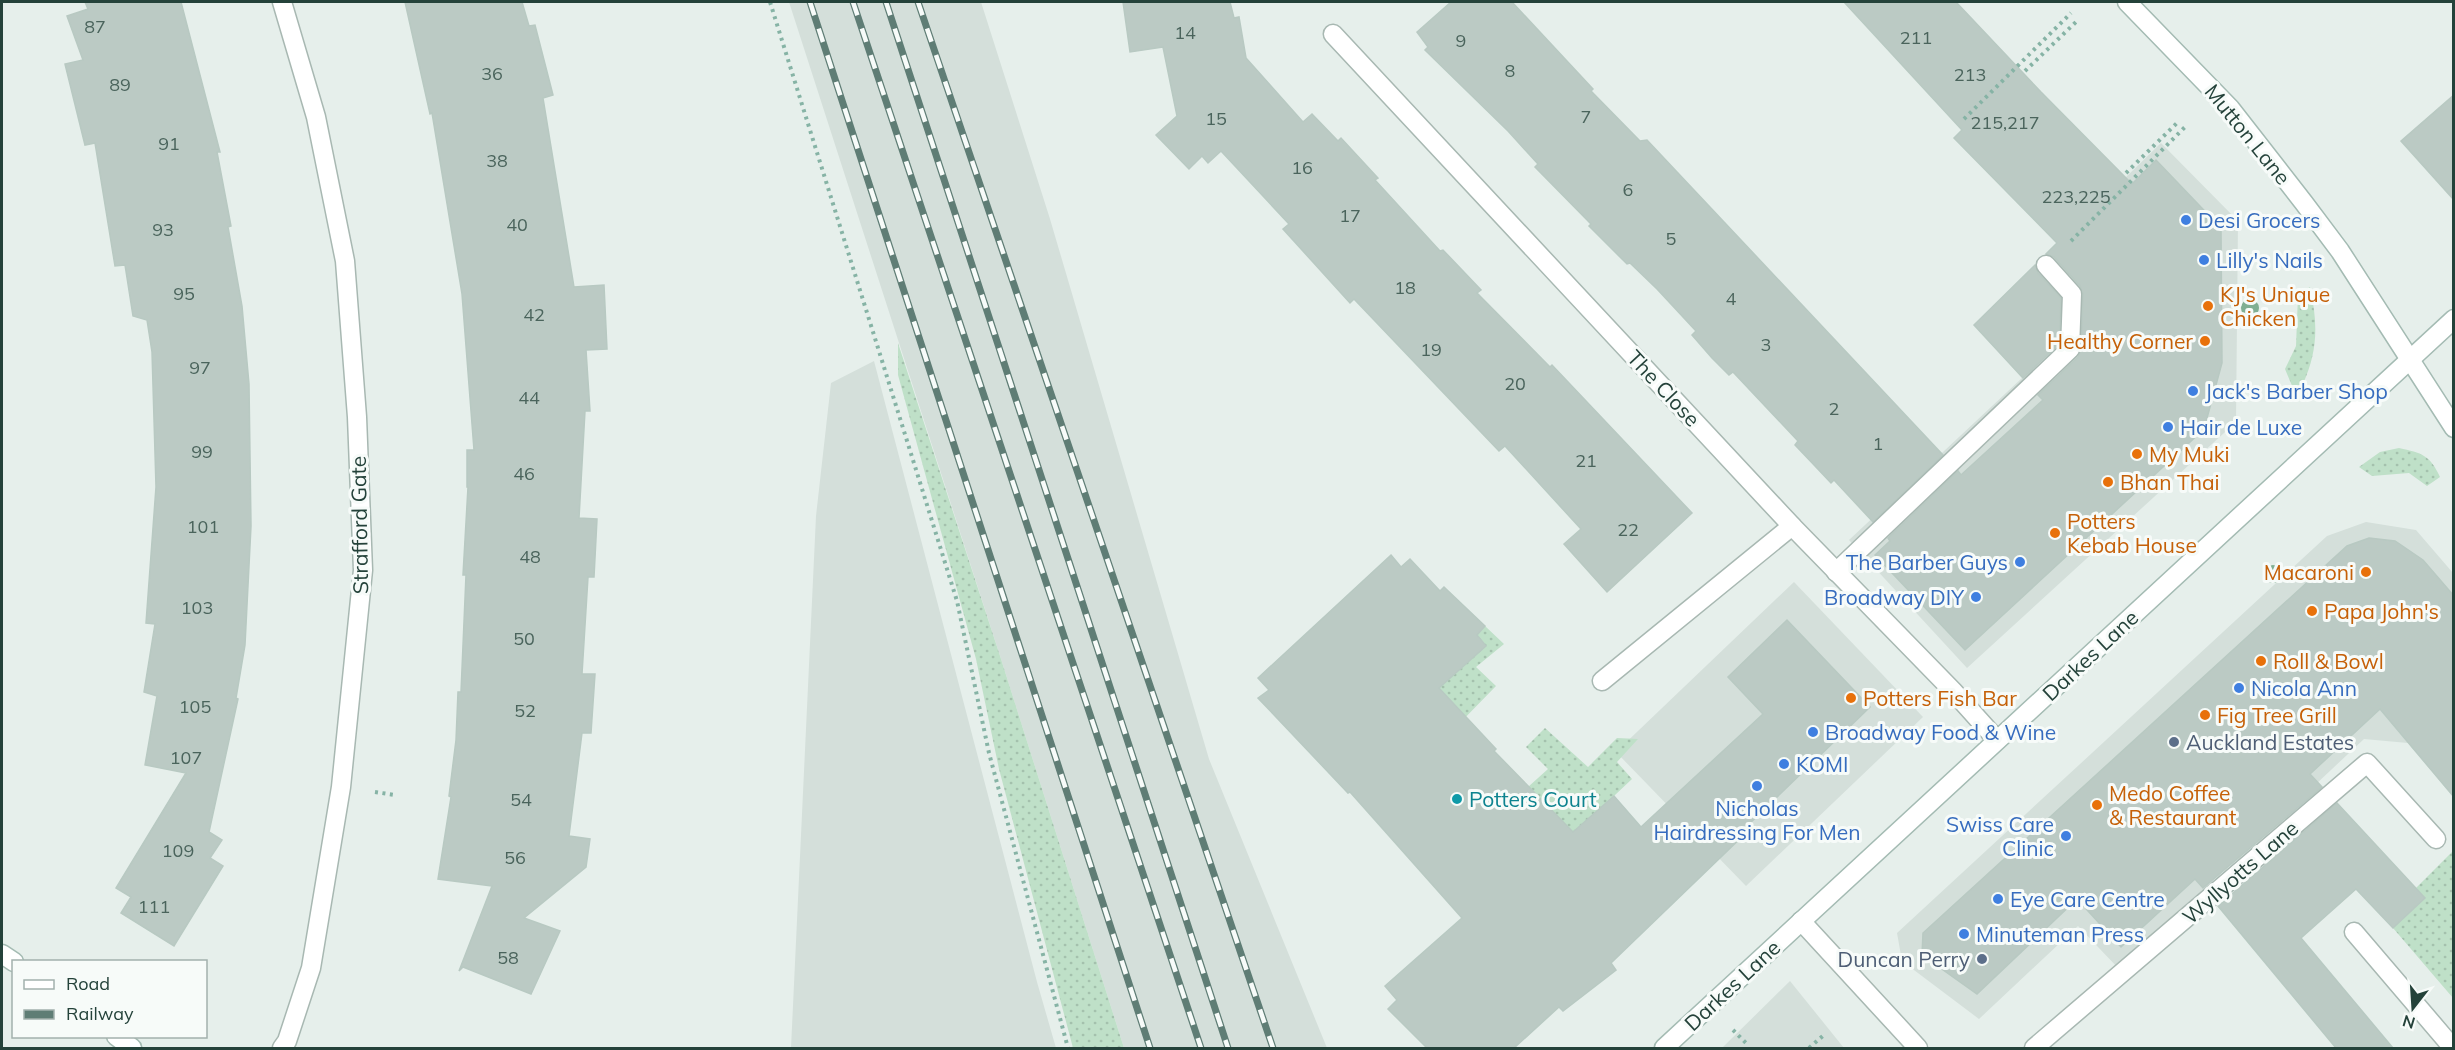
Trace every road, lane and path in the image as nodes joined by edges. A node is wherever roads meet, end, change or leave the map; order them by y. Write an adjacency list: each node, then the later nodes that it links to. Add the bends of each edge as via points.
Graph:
1 (282, 2): 26 (street, Strafford Gate, via 316,117 345,261 363,570 342,776 324,888 310,968)
2 (770, 2): 27 (path, via 957,601 989,753)
3 (2127, 2): 14 (street, Mutton Lane, via 2230,108 2340,251)
4 (2071, 13): 8 (path)
5 (2078, 20): 7 (path)
6 (1333, 34): 16 (street, The Close)
7 (2025, 71)
8 (1964, 119)
9 (2179, 121): 11 (path)
10 (2185, 127): 12 (path)
11 (2126, 173)
12 (2046, 265): 17 (street, via 2072,294 2070,349)
13 (2454, 319): 14 (street, Darkes Lane)
14 (2409, 359): 15 (street, Mutton Lane); 19 (street, Darkes Lane)
15 (2454, 428)
16 (1792, 526): 17 (street, The Close); 18 (street)
17 (1836, 572): 19 (street, The Close)
18 (1602, 681)
19 (1997, 740): 21 (street, Darkes Lane)
20 (2436, 839): 31 (street, Wyllyotts Lane, via 2367,763)
21 (1800, 921): 28 (street, Darkes Lane); 30 (street)
22 (2354, 932): 32 (street)
23 (1825, 1034): 29 (path)
24 (119, 1038): 25 (street)
25 (132, 1048)
26 (282, 1048)
27 (1068, 1048)
28 (1664, 1048)
29 (1809, 1048)
30 (1918, 1048)
31 (2034, 1048)
32 (2453, 1048)

